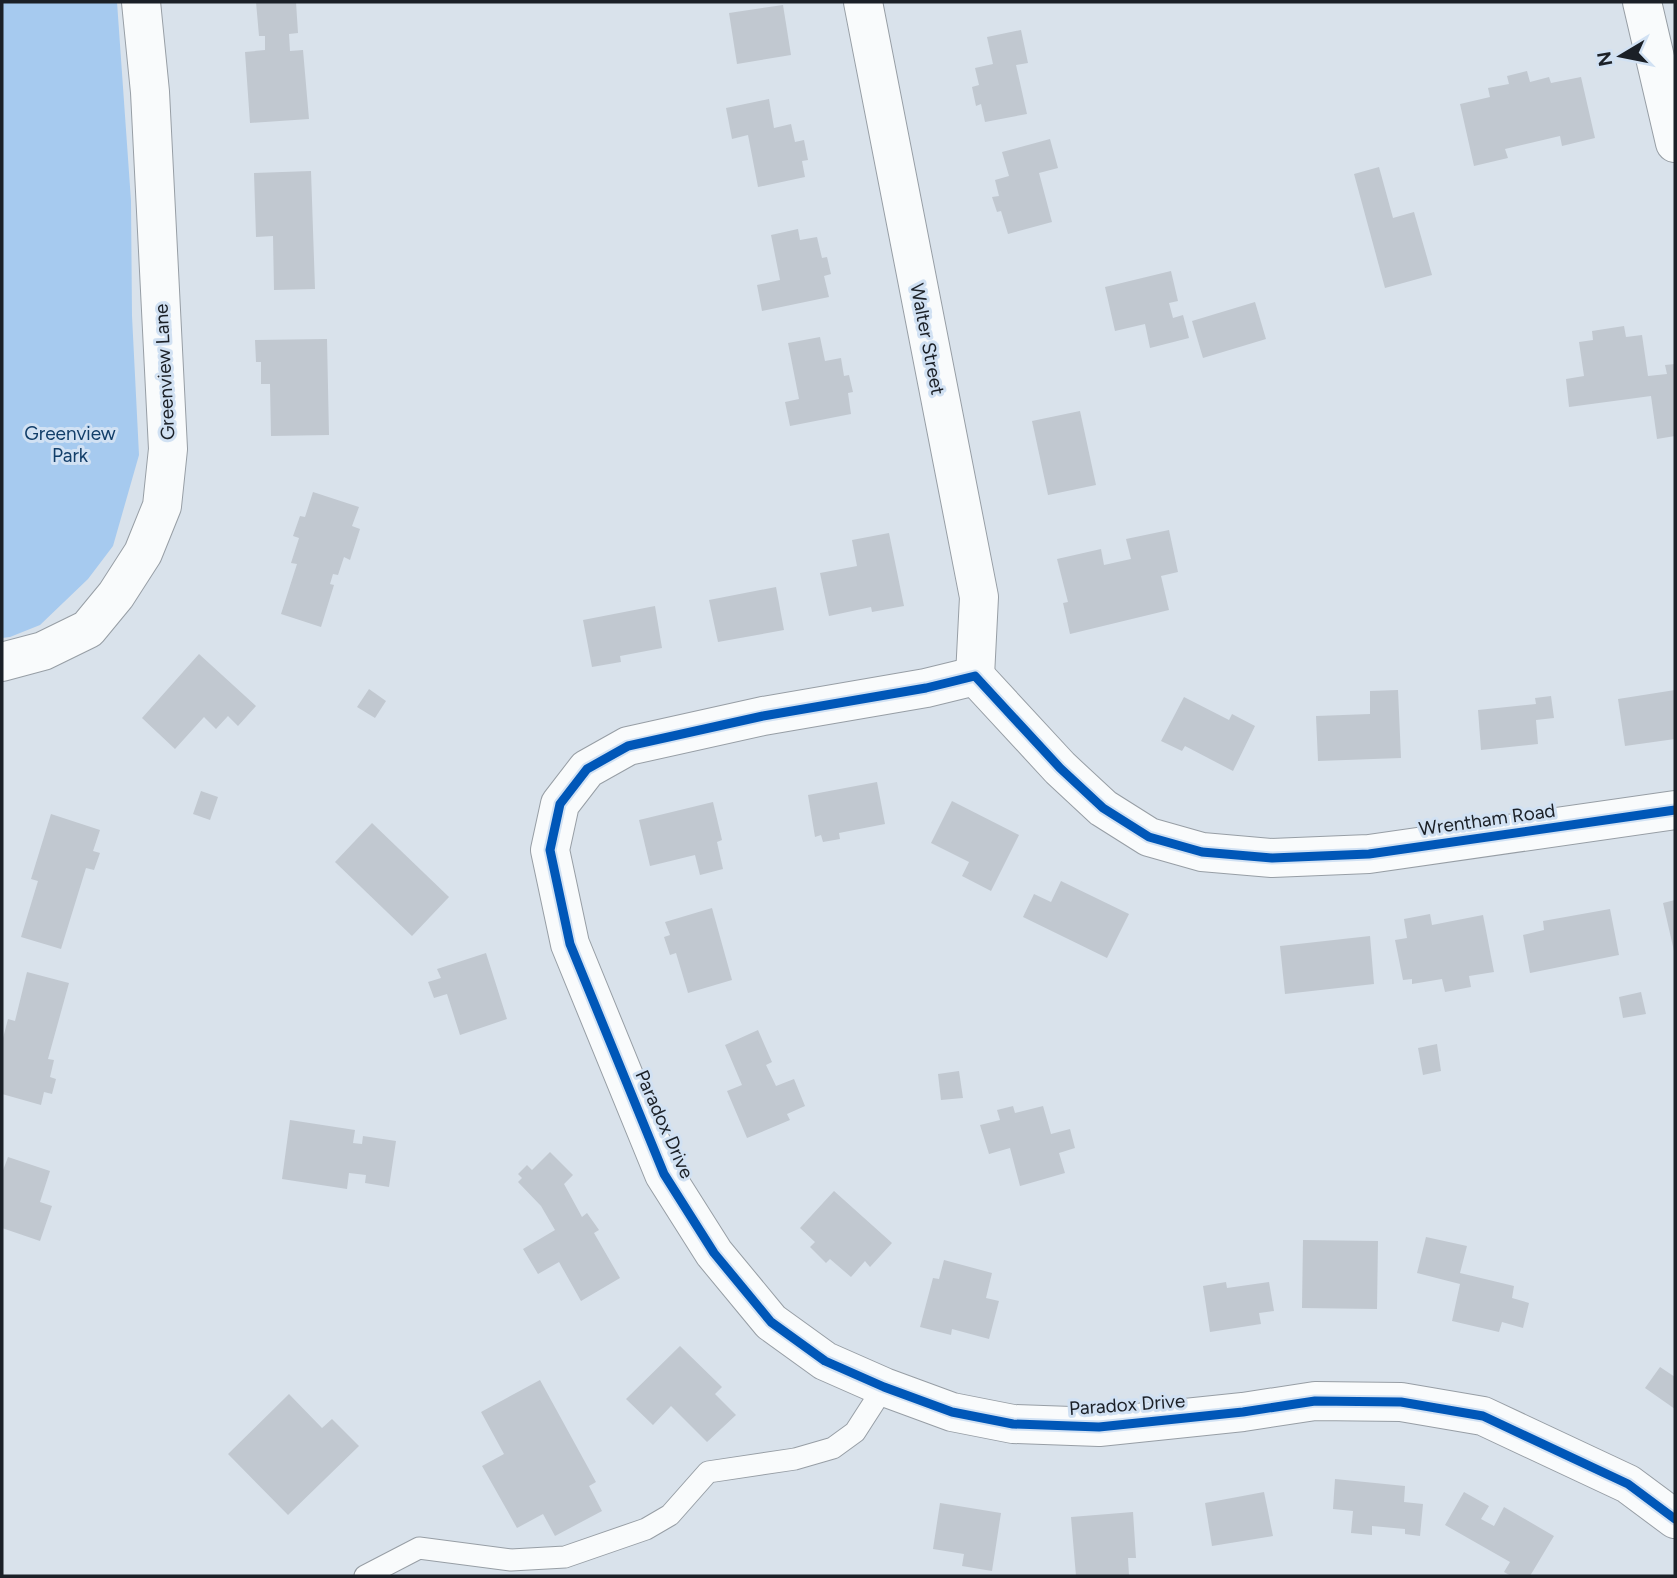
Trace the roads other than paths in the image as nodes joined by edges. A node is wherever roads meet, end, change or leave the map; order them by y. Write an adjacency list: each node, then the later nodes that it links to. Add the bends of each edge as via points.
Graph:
1 (141, 2): 5 (street, Greenview Lane, via 150,92 168,449 162,506 143,552 88,629 43,651)
2 (863, 2): 6 (street, Walter Street, via 979,597)
3 (1642, 2): 4 (street)
4 (1675, 143)
5 (2, 662)
6 (975, 676): 7 (street, Wrentham Road, via 1094,800 1149,837 1202,852 1272,858 1369,854); 8 (street, Paradox Drive, via 628,746 587,769 560,804 550,850 570,944 664,1174 714,1253 771,1322 825,1361)
7 (1675, 810)
8 (884, 1387): 9 (street, Paradox Drive, via 952,1412 1025,1424 1099,1427 1315,1401 1401,1402 1483,1416 1628,1485); 10 (lane, via 855,1432 833,1448 708,1472 670,1515 646,1529 565,1557 511,1560 419,1548)
9 (1675, 1519)
10 (365, 1576)

